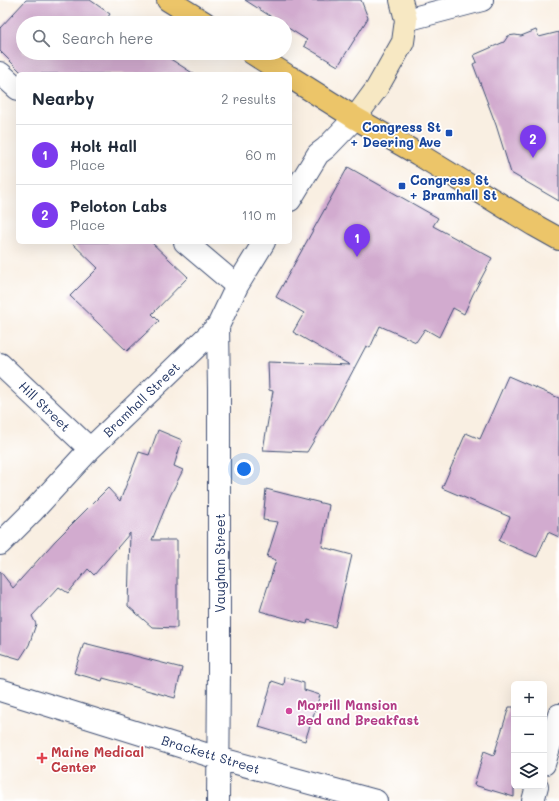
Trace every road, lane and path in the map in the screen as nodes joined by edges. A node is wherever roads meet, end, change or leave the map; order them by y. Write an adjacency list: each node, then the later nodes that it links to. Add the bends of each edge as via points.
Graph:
1 (168, 0): 4 (main road)
2 (482, 0): 3 (street)
3 (404, 10): 10 (main road, via 403,42 377,88)
4 (194, 16)
5 (263, 60): 6 (main road)
6 (282, 72)
7 (0, 73): 9 (street)
8 (292, 78): 10 (main road)
9 (16, 87)
10 (355, 118): 11 (street, via 318,154); 12 (main road)
11 (292, 197)
12 (559, 239)
13 (187, 244): 15 (street)
14 (263, 244): 15 (street, Bramhall Street)
15 (237, 286): 16 (street, Bramhall Street)
16 (218, 326): 18 (street, Bramhall Street); 23 (street, Vaughan Street)
17 (0, 364): 18 (street, Hill Street)
18 (90, 449): 19 (street, Bramhall Street)
19 (0, 544)
20 (0, 690): 23 (street, Brackett Street)
21 (559, 715): 22 (street)
22 (547, 754)
23 (218, 758): 25 (street, Vaughan Street); 26 (street, Brackett Street)
24 (536, 789): 27 (street)
25 (218, 801)
26 (376, 801)
27 (533, 801)

